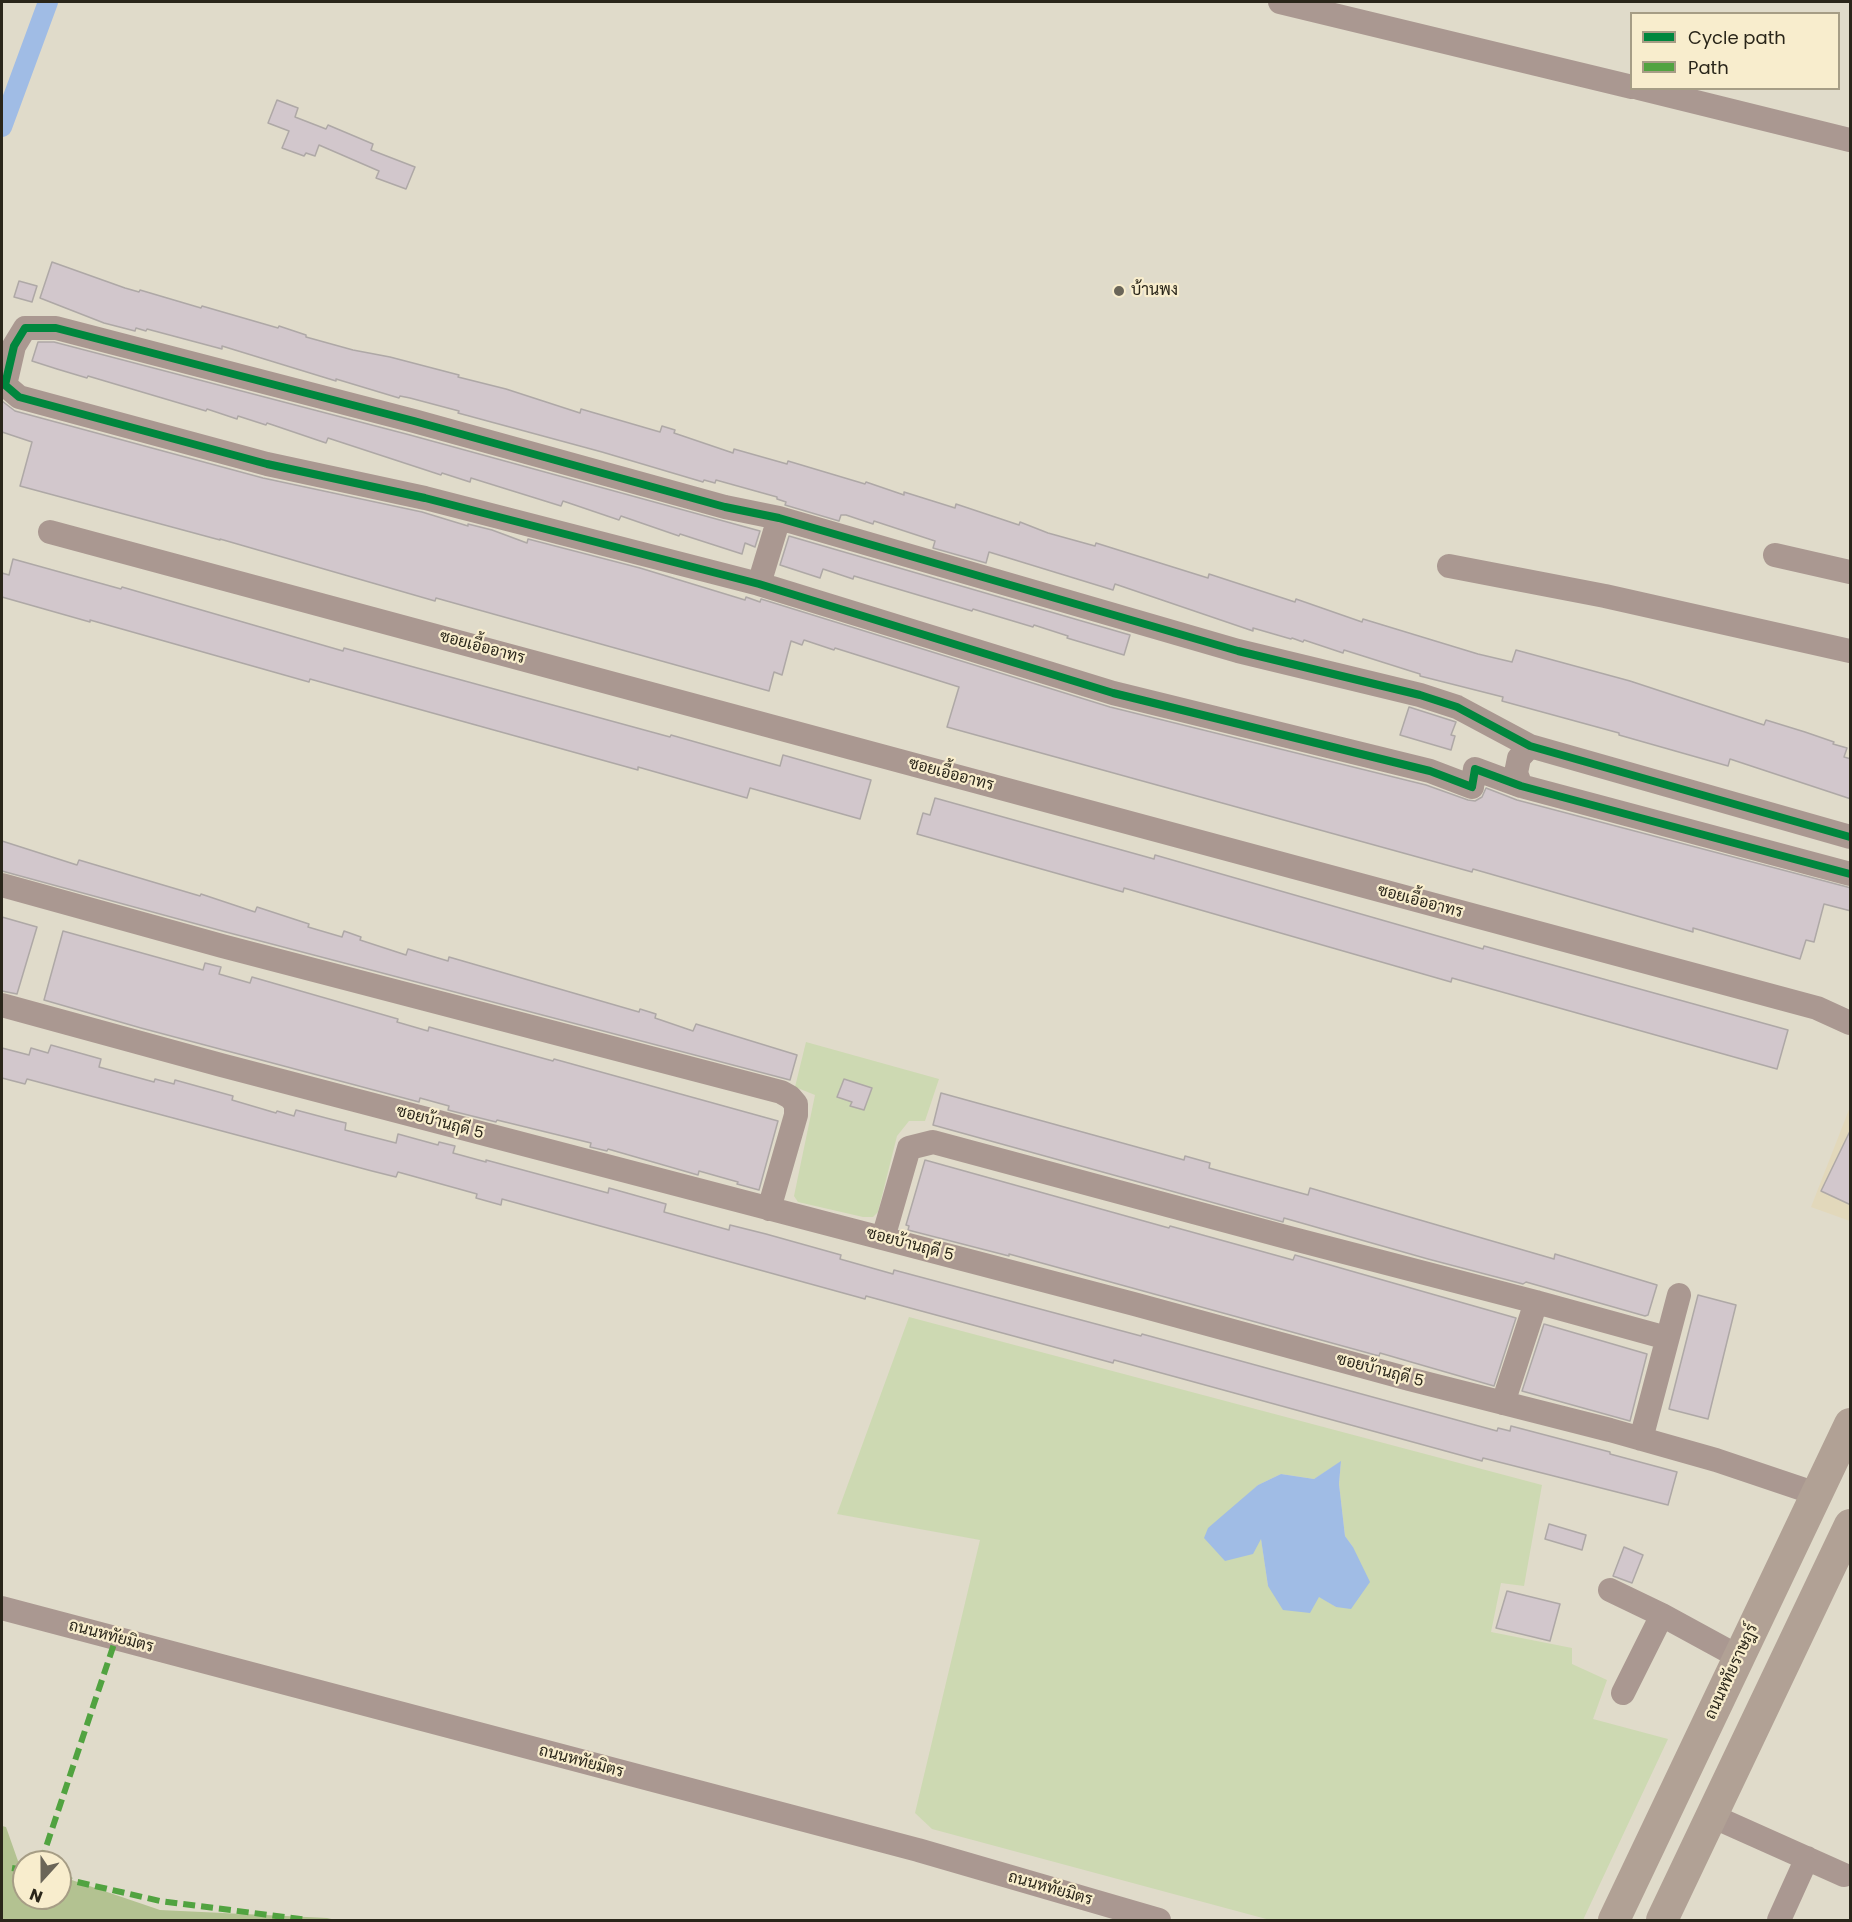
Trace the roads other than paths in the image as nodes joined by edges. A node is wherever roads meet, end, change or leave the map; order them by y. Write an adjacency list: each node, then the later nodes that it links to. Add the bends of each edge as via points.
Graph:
1 (1280, 2): 2 (street)
2 (1630, 87)
3 (1647, 90): 4 (street)
4 (1851, 140)
5 (779, 518): 10 (street); 10 (street, via 725,507 56,328 25,328 14,346 5,385 19,397 267,464 425,498); 12 (street, via 1238,651 1420,695 1457,707)
6 (50, 531): 20 (street, ซอยเอื้ออาทร, via 1817,1008)
7 (1774, 555): 9 (street)
8 (1449, 566): 11 (street)
9 (1851, 572)
10 (759, 584): 13 (street, via 1113,693 1430,771 1472,787 1474,769)
11 (1851, 651)
12 (1530, 746): 13 (street, via 1519,758 1516,773); 14 (street)
13 (1521, 786): 16 (street)
14 (1745, 807): 15 (street); 16 (street)
15 (1851, 837)
16 (1736, 843): 17 (street)
17 (1851, 874)
18 (2, 885): 21 (street, via 781,1092 796,1104 796,1115)
19 (2, 1005): 21 (street, ซอยบ้านฤดี 5)
20 (1851, 1023)
21 (770, 1209): 22 (street, ซอยบ้านฤดี 5)
22 (883, 1238): 24 (street, via 909,1148 933,1142); 26 (street, ซอยบ้านฤดี 5)
23 (1678, 1295): 25 (street)
24 (1536, 1302): 25 (street); 26 (street)
25 (1667, 1338): 28 (street)
26 (1503, 1403): 28 (street, ซอยบ้านฤดี 5)
27 (1851, 1424): 29 (main road, ถนนหทัยราษฎร์)
28 (1641, 1439): 29 (street, ซอยบ้านฤดี 5)
29 (1817, 1494): 34 (main road, ถนนหทัยราษฎร์)
30 (1849, 1530): 36 (main road)
31 (1610, 1590): 33 (street)
32 (2, 1608): 39 (street, ถนนหทัยมิตร, via 918,1850)
33 (1662, 1615): 34 (street); 35 (street)
34 (1739, 1657): 40 (main road, ถนนหทัยราษฎร์)
35 (1623, 1693)
36 (1712, 1816): 37 (street); 41 (main road)
37 (1807, 1858): 38 (street); 42 (street)
38 (1844, 1875)
39 (1159, 1920)
40 (1614, 1920)
41 (1662, 1920)
42 (1779, 1920)

